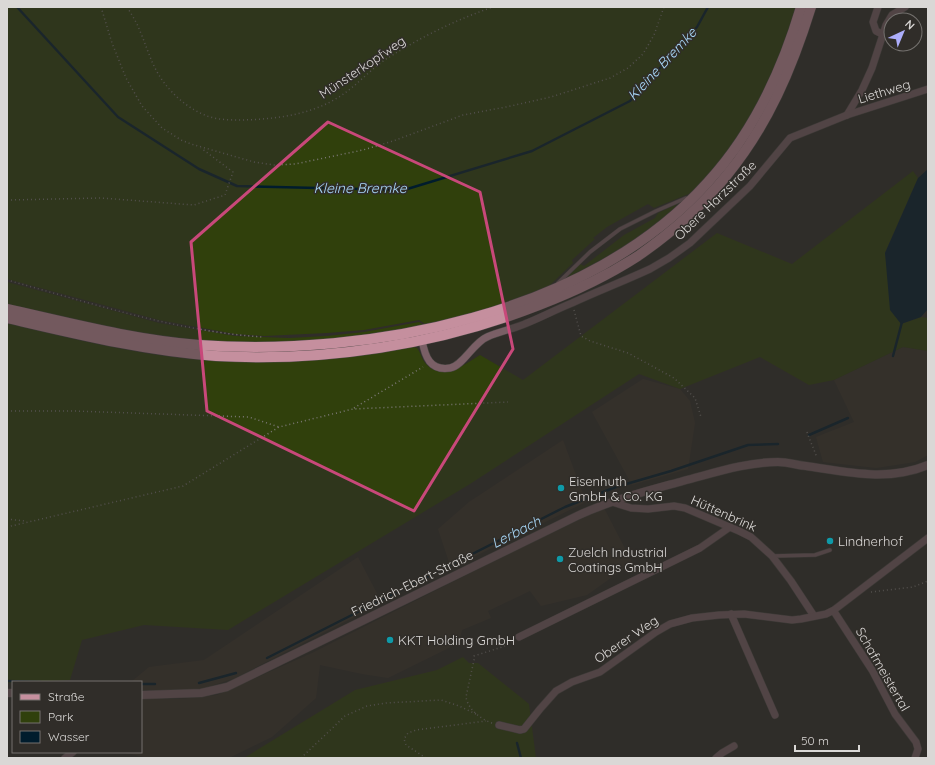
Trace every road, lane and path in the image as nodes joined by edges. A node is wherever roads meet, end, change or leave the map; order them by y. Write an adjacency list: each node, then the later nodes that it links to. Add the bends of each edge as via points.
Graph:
1 (101, 7): 12 (path, via 122,69 142,106 166,132)
2 (127, 7): 3 (path, Münsterkopfweg, via 140,30 156,71 173,93 192,109 203,114 235,120 285,116 322,106 346,92 391,56 458,21)
3 (492, 7)
4 (664, 7): 12 (path, via 650,44 635,63 618,75 582,88 506,108 463,115 377,147 295,164 274,165 254,162)
5 (801, 7): 14 (main road, via 785,55 759,112 731,154)
6 (811, 7): 21 (main road, via 794,58 767,117 728,174 683,221 638,256 574,291 505,318)
7 (878, 7): 9 (street, via 873,22 876,31)
8 (905, 7): 9 (street, via 892,15)
9 (882, 34): 11 (street, via 872,68)
10 (928, 89): 11 (street, Liethweg)
11 (847, 115): 17 (street, Obere Harzstraße, via 790,138 750,186 690,243 669,258 650,269)
12 (199, 146): 13 (path, via 233,172 225,195 194,205 101,198)
13 (7, 200)
14 (691, 200): 16 (main road, via 660,228 621,255); 16 (lane, via 685,198 620,229 577,263 559,281)
15 (7, 280): 20 (path, via 159,321 206,331)
16 (556, 288): 18 (main road, via 502,308 440,326 363,341 297,347 220,346 147,339)
17 (571, 303): 22 (street, Obere Harzstraße, via 526,324 485,338 469,351 458,365 451,368 435,366); 26 (path, via 582,336 628,353 674,378 695,398)
18 (7, 309)
19 (7, 318): 21 (main road, via 122,344 218,356 334,354)
20 (264, 337)
21 (422, 340): 22 (street)
22 (430, 362): 24 (path)
23 (508, 402): 24 (path)
24 (353, 409): 27 (path)
25 (7, 411): 27 (path, via 249,417)
26 (701, 417)
27 (279, 427): 33 (path, via 183,486)
28 (807, 432): 29 (path)
29 (817, 458)
30 (928, 465): 31 (street, Friedrich-Ebert-Straße, via 917,470 873,475 779,462 753,464)
31 (612, 502): 35 (street, Hüttenbrink, via 631,508 681,507); 45 (street, Friedrich-Ebert-Straße, via 577,516 227,686 201,693)
32 (7, 519): 33 (path)
33 (27, 521): 34 (path)
34 (7, 527)
35 (730, 527): 38 (street, Hüttenbrink, via 756,540); 44 (street, via 700,548)
36 (928, 538): 40 (street, Oberer Weg)
37 (830, 550): 38 (lane, via 816,555)
38 (772, 556): 43 (street, Hüttenbrink)
39 (928, 581): 40 (path, via 913,587)
40 (857, 593): 43 (street, Oberer Weg, via 830,612)
41 (835, 613): 54 (street, Schafmeistertal, via 872,670 895,714 916,742 918,749)
42 (731, 614): 43 (street, Oberer Weg, via 792,620); 47 (street); 49 (street, Oberer Weg, via 696,617 670,624 606,668 556,691 524,729)
43 (814, 616)
44 (519, 637): 46 (path, via 502,647 474,656 466,697 470,708)
45 (142, 695)
46 (476, 714): 48 (path); 51 (path, via 441,700 367,706 345,716)
47 (776, 715)
48 (486, 721): 49 (path); 52 (path, via 408,733 404,738 406,745)
49 (497, 724)
50 (734, 746): 53 (street)
51 (301, 758)
52 (426, 758)
53 (716, 758)
54 (915, 758)

